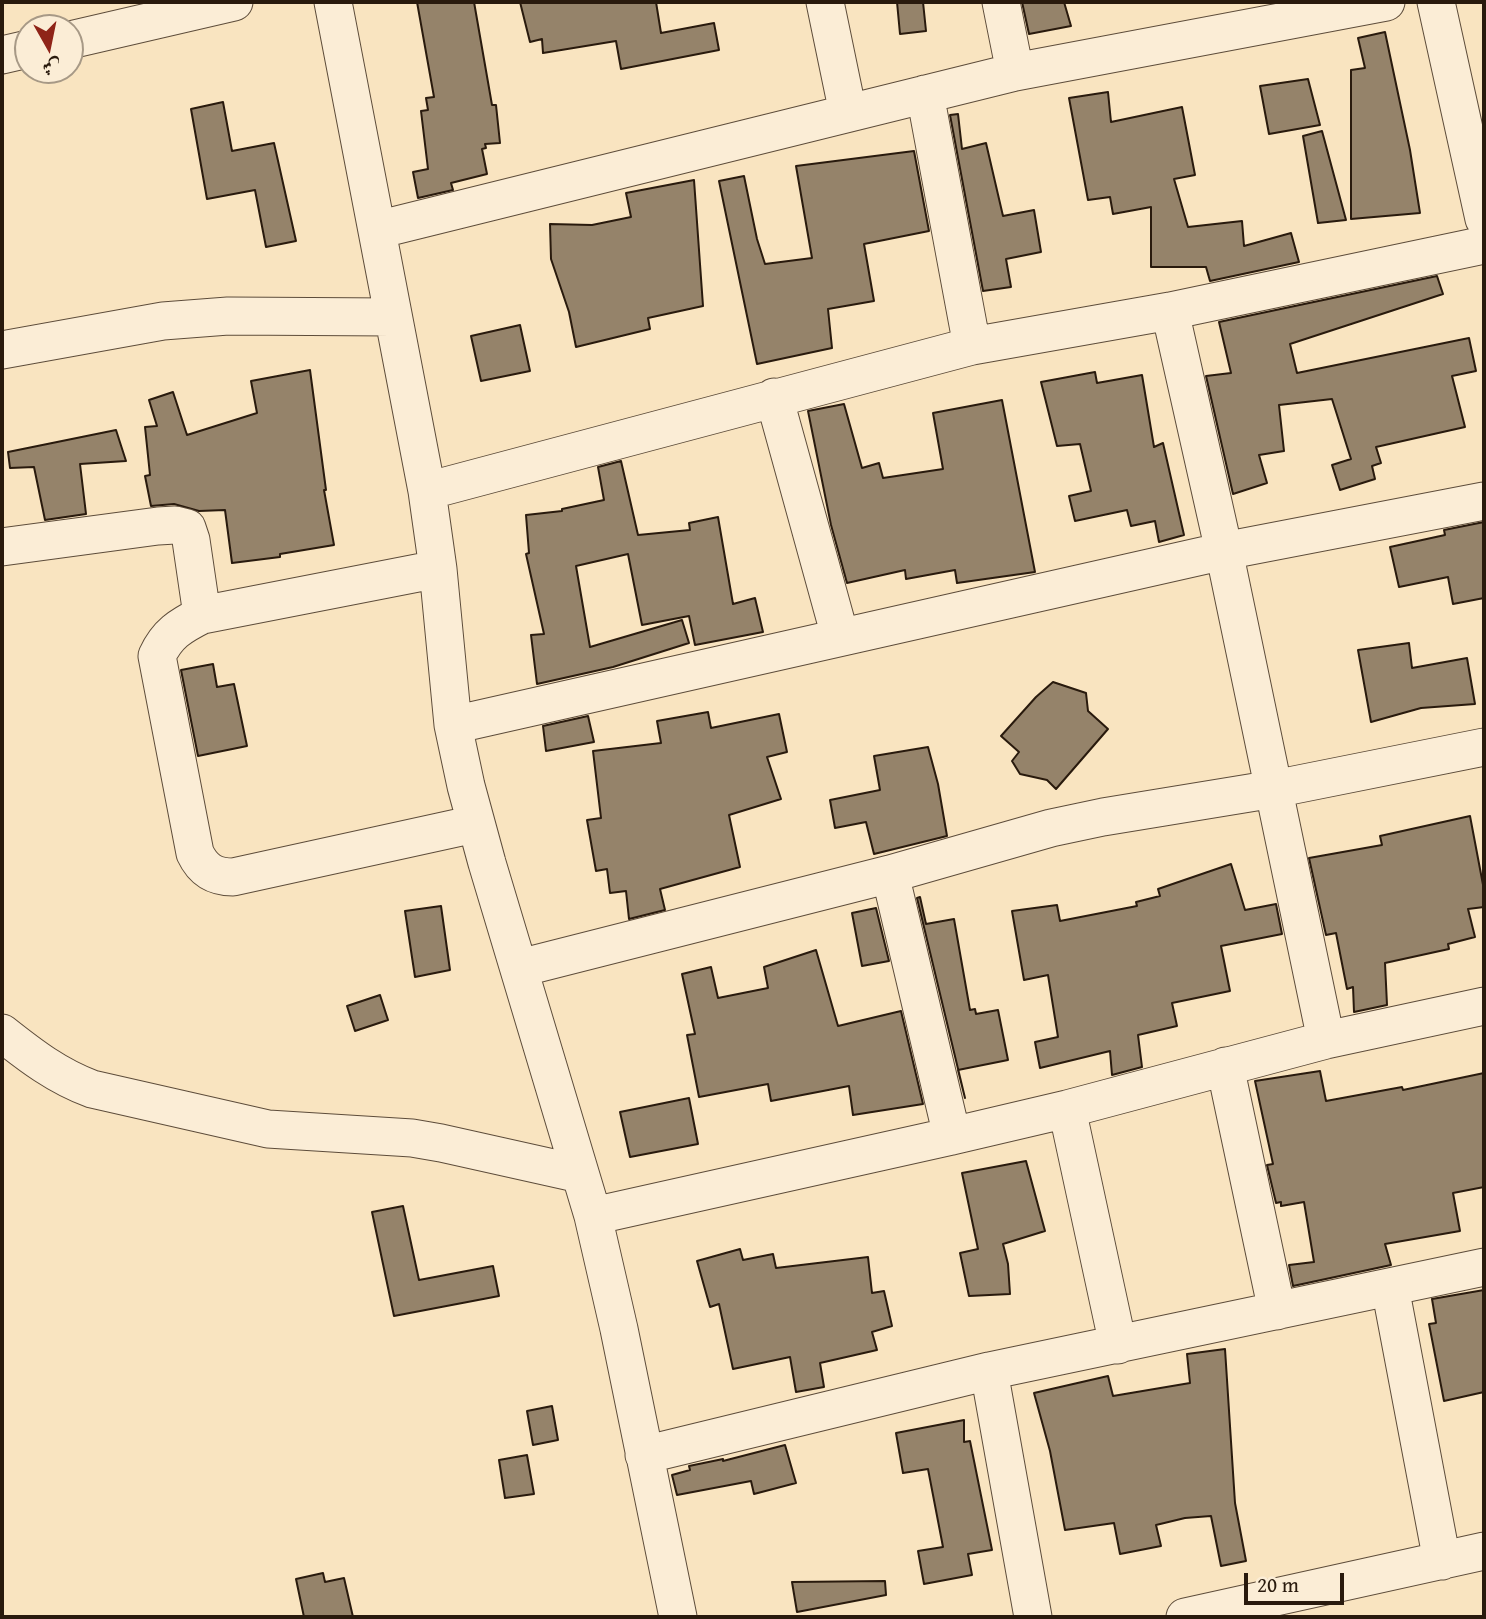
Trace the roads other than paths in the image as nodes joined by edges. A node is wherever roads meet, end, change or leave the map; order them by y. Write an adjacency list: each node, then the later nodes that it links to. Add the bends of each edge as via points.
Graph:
1 (234, 2): 7 (street)
2 (333, 2): 12 (street)
3 (825, 2): 10 (street)
4 (1001, 2): 8 (street)
5 (1386, 2): 8 (street)
6 (1436, 2): 11 (street)
7 (84, 37)
8 (1015, 72): 9 (street)
9 (925, 94): 10 (street); 16 (street)
10 (848, 113): 12 (street)
11 (1484, 219)
12 (377, 230): 15 (street)
13 (1484, 245): 14 (street)
14 (1170, 311): 16 (street); 22 (street)
15 (393, 317): 17 (street, via 228,316 163,321); 19 (street)
16 (972, 346): 18 (street)
17 (2, 350)
18 (774, 397): 19 (street); 25 (street)
19 (427, 491): 23 (street)
20 (1484, 501): 22 (street)
21 (2, 547): 24 (street, via 159,526 187,528)
22 (1224, 551): 25 (street); 28 (street)
23 (438, 569): 24 (street); 26 (street)
24 (201, 615): 29 (street, via 176,628 157,656 195,853 208,872 233,877)
25 (840, 636): 26 (street)
26 (453, 725): 29 (street)
27 (1484, 747): 28 (street)
28 (1274, 789): 30 (street, via 1051,828); 34 (street)
29 (475, 824): 31 (street)
30 (890, 874): 31 (street); 37 (street)
31 (520, 968): 38 (street)
32 (1484, 1006): 34 (street)
33 (2, 1033): 38 (street, via 45,1067 105,1092 268,1129 412,1138)
34 (1326, 1040): 35 (street)
35 (1225, 1066): 36 (street); 42 (street)
36 (1067, 1109): 37 (street); 43 (street)
37 (952, 1136): 39 (street)
38 (580, 1174): 39 (street)
39 (593, 1216): 45 (street)
40 (1484, 1268): 41 (street)
41 (1390, 1287): 42 (street); 47 (street)
42 (1277, 1311): 43 (street)
43 (1118, 1345): 44 (street)
44 (989, 1371): 45 (street); 50 (street)
45 (643, 1455): 49 (street)
46 (1484, 1551): 47 (street)
47 (1442, 1560): 48 (street)
48 (1259, 1610): 51 (street)
49 (678, 1617)
50 (1033, 1617)
51 (1185, 1617)

